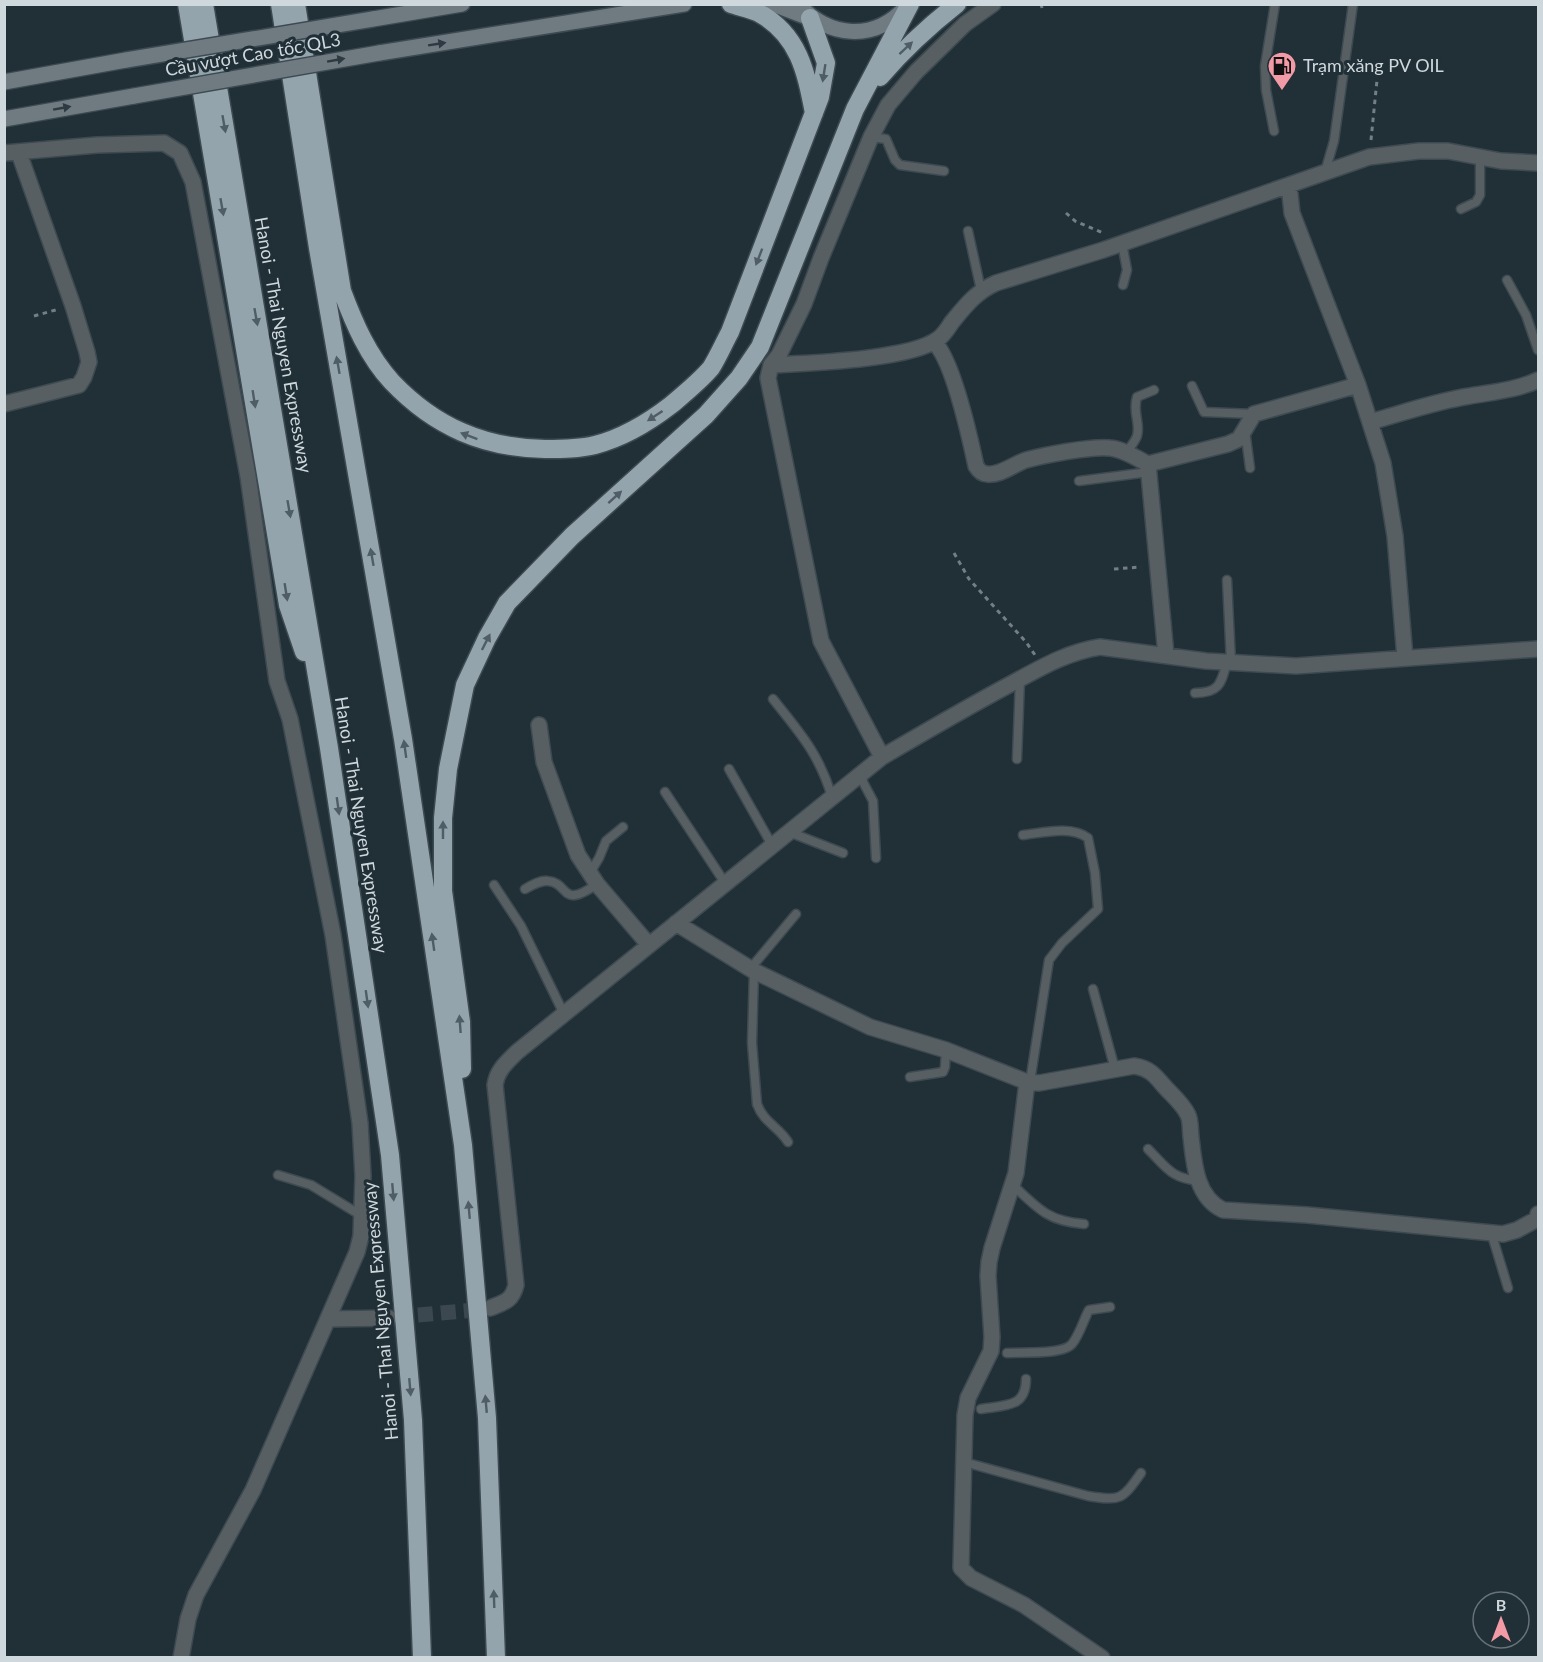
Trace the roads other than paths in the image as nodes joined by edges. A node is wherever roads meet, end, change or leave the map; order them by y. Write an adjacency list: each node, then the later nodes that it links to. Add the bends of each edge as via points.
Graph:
1 (187, 4): 56 (highway, one-way to 56, via 288,605)
2 (204, 4): 56 (highway, Hanoi - Thai Nguyen Expressway, one-way to 56)
3 (280, 4): 85 (highway, one-way to 3, via 403,739)
4 (296, 4): 17 (highway, one-way to 4, via 730,332 711,368 656,417 596,445 522,449 492,444 461,433 409,397 391,381 355,327 342,291)
5 (462, 4): 15 (main road, Cầu vượt Cao tốc QL3, bridge)
6 (684, 4): 18 (main road, Cầu vượt Cao tốc QL3, one-way to 6, bridge)
7 (731, 4): 17 (highway, via 757,12 780,27 805,72)
8 (773, 4): 14 (main road)
9 (909, 4): 14 (main road, via 897,17 876,28 854,32 832,28); 16 (highway)
10 (957, 4): 16 (highway, one-way to 10, via 897,57)
11 (993, 4): 20 (street, via 965,24 916,72 888,105)
12 (1275, 4): 19 (lane, via 1265,66)
13 (1353, 4): 25 (lane, via 1334,141)
14 (804, 11): 17 (highway, one-way to 17, via 826,63)
15 (4, 82)
16 (855, 109): 85 (highway, one-way to 16, via 461,1022 443,891 443,818 448,769 465,685 507,603 572,536 706,415 760,347)
17 (814, 114)
18 (4, 119)
19 (1274, 131)
20 (871, 138): 24 (lane, via 886,140 900,165); 35 (street, via 804,304)
21 (12, 153): 40 (street, via 73,306 89,362 79,385); 91 (street, via 164,143 180,153 193,182 248,476 276,681 290,719 333,935 360,1123)
22 (1480, 156): 23 (street); 25 (street, via 1419,151 1369,157); 27 (lane, via 1480,195 1476,202)
23 (1539, 163)
24 (944, 171)
25 (1325, 172): 26 (street)
26 (1289, 185): 29 (street); 37 (street, via 1292,213)
27 (1461, 209)
28 (968, 231): 32 (lane)
29 (1118, 244): 31 (lane, via 1127,270); 32 (street)
30 (1507, 280): 34 (lane)
31 (1123, 285)
32 (981, 290): 33 (street)
33 (934, 342): 35 (street, via 894,354); 44 (street, via 947,364 979,471 996,473 1029,459 1087,449 1109,448)
34 (1539, 350)
35 (771, 366): 58 (street, via 768,378 818,634)
36 (1539, 380): 42 (street)
37 (1358, 385): 41 (street); 42 (street)
38 (1191, 386): 41 (lane, via 1204,412)
39 (1154, 390): 44 (lane, via 1137,397 1137,437)
40 (4, 404)
41 (1254, 414): 43 (street)
42 (1370, 422): 51 (street, via 1383,463 1395,536)
43 (1245, 429): 45 (street, via 1239,439 1228,444); 46 (lane)
44 (1126, 453): 45 (street)
45 (1148, 468): 47 (lane); 50 (street)
46 (1250, 468)
47 (1079, 481)
48 (1227, 580): 52 (lane)
49 (1539, 649): 51 (street)
50 (1166, 655): 52 (street); 53 (street, via 1100,647 1085,649)
51 (1405, 658): 52 (street, via 1296,666)
52 (1229, 662): 54 (lane, via 1216,689)
53 (1020, 679): 58 (street); 59 (lane)
54 (1195, 693)
55 (773, 699): 63 (lane, via 820,763)
56 (323, 708): 105 (highway, Hanoi - Thai Nguyen Expressway, one-way to 105, via 390,1155 412,1420)
57 (539, 725): 70 (street, via 544,762 578,855)
58 (882, 757): 61 (street)
59 (1017, 759)
60 (729, 769): 67 (lane)
61 (862, 773): 63 (street); 69 (lane, via 873,801)
62 (665, 792): 71 (lane)
63 (832, 797): 65 (street)
64 (623, 827): 70 (lane, via 606,841)
65 (789, 832): 67 (street); 68 (lane)
66 (1023, 835): 83 (lane, via 1071,831 1088,838 1098,909 1049,960)
67 (772, 845): 71 (street)
68 (843, 853)
69 (876, 858)
70 (593, 878): 73 (lane, via 586,892 572,896 548,880); 76 (street)
71 (725, 883): 75 (street)
72 (494, 885): 79 (lane, via 521,926)
73 (525, 889)
74 (796, 914): 77 (lane)
75 (676, 922): 76 (street); 77 (street)
76 (649, 945): 79 (street)
77 (752, 970): 80 (street, via 870,1027); 84 (lane, via 757,1104 760,1114)
78 (1093, 989): 81 (lane)
79 (564, 1014): 96 (street, via 517,1052 496,1077 516,1285 513,1296)
80 (946, 1050): 82 (lane, via 943,1072); 83 (street)
81 (1115, 1070): 83 (street); 88 (street, via 1145,1067 1185,1110)
82 (910, 1077)
83 (1028, 1082): 89 (street)
84 (788, 1142)
85 (463, 1145): 106 (highway, one-way to 85, via 487,1418)
86 (1148, 1149): 88 (lane, via 1174,1175)
87 (278, 1175): 91 (lane, via 311,1185)
88 (1199, 1181): 93 (street, via 1206,1197 1223,1210)
89 (1014, 1186): 92 (lane, via 1051,1218); 99 (street, via 992,1248 988,1276 992,1336)
90 (1539, 1214): 93 (street, via 1517,1230)
91 (362, 1216): 98 (street, via 357,1252)
92 (1084, 1224)
93 (1491, 1232): 94 (lane)
94 (1508, 1288)
95 (1110, 1307): 99 (lane, via 1089,1310 1068,1348)
96 (490, 1308)
97 (389, 1318): 98 (street)
98 (329, 1319): 104 (street, via 253,1490 196,1595)
99 (999, 1352): 101 (street, via 968,1398)
100 (1026, 1378): 101 (lane, via 1026,1390 1018,1401)
101 (974, 1408): 102 (street)
102 (964, 1462): 103 (lane, via 1106,1499 1126,1494); 107 (street, via 964,1573 1024,1605)
103 (1141, 1473)
104 (181, 1658)
105 (422, 1658)
106 (496, 1658)
107 (1102, 1658)

